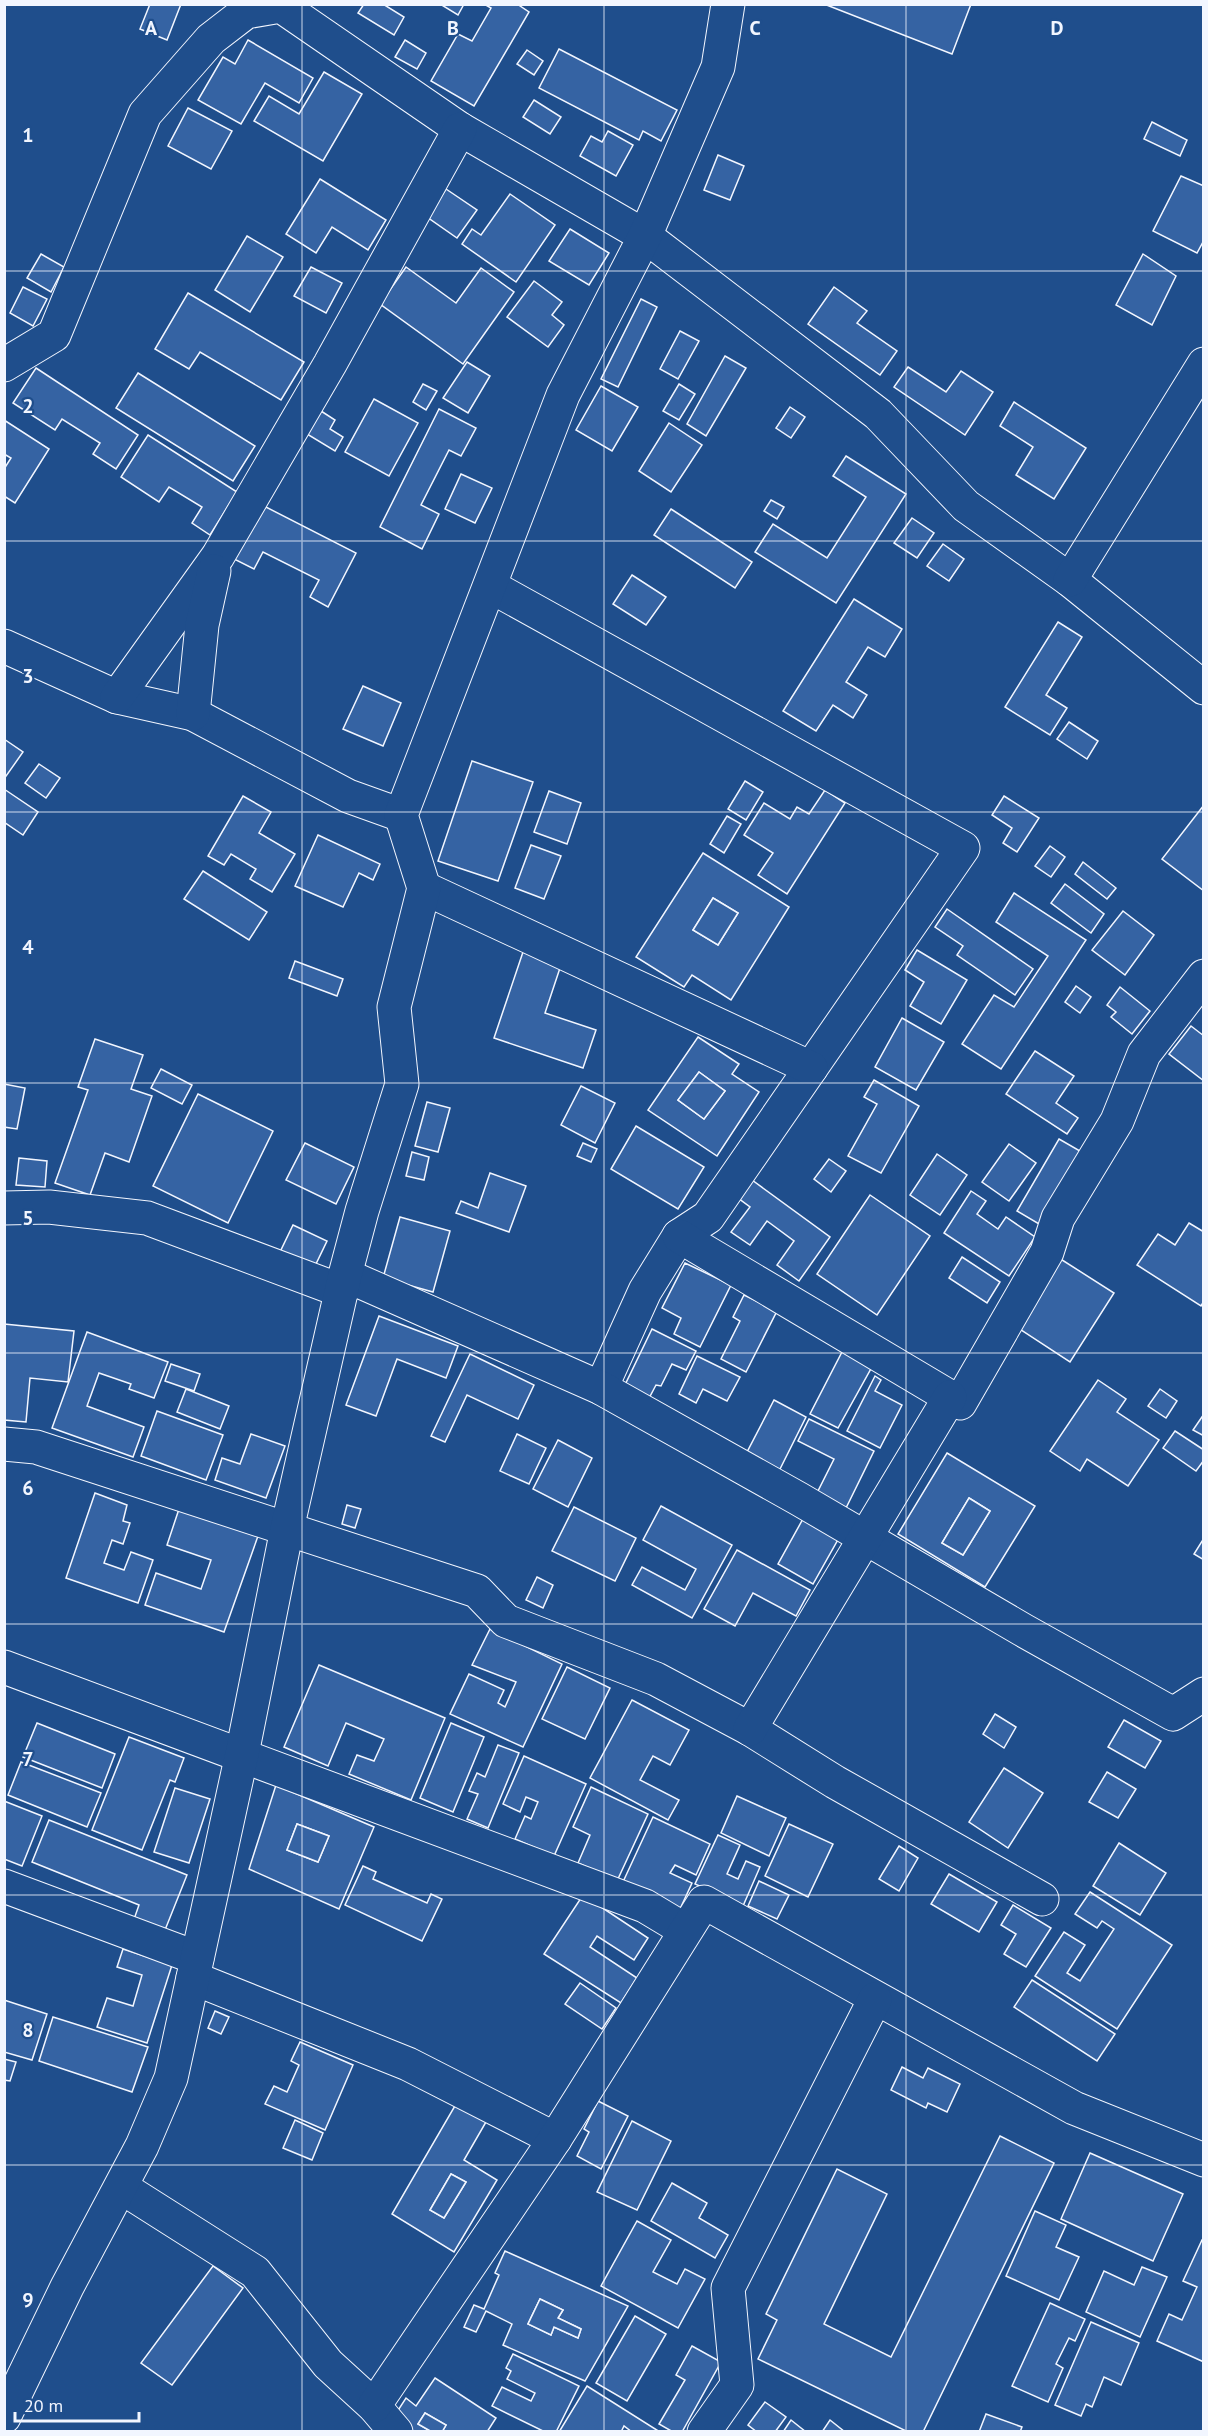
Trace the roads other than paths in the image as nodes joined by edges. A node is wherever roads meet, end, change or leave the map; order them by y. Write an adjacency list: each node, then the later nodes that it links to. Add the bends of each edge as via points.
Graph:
1 (728, 4): 3 (street, via 718,67)
2 (460, 129): 3 (street); 5 (street, via 281,6 246,12 211,39 145,114 54,335); 6 (street)
3 (645, 236): 7 (street, via 878,414 966,506); 8 (street, via 563,395)
4 (1203, 364): 7 (street)
5 (4, 365)
6 (218, 556): 11 (street); 12 (street, via 202,625)
7 (1070, 580): 10 (street)
8 (490, 586): 13 (street); 16 (street, via 963,848)
9 (4, 646): 11 (street)
10 (1203, 688)
11 (117, 697): 12 (street)
12 (193, 714): 13 (street, via 348,796)
13 (401, 815): 14 (street)
14 (424, 888): 16 (street); 19 (street, via 394,1007 402,1084)
15 (1203, 976): 21 (street, via 1144,1054 1117,1121 1058,1218 1047,1252 960,1403)
16 (811, 1068): 18 (street, via 708,1217)
17 (4, 1208): 19 (street, via 49,1207 147,1218)
18 (679, 1236): 20 (street, via 645,1291); 21 (street)
19 (343, 1283): 20 (street); 23 (street)
20 (601, 1388): 24 (street)
21 (950, 1397): 24 (street)
22 (4, 1444): 23 (street, via 36,1447)
23 (287, 1530): 27 (street, via 477,1591 506,1622 656,1679); 28 (street)
24 (866, 1537): 26 (street, via 1173,1714); 27 (street)
25 (4, 1666): 28 (street)
26 (1203, 1694)
27 (750, 1729): 30 (street, via 835,1782)
28 (242, 1754): 31 (street, via 645,1906); 32 (street)
29 (4, 1886): 32 (street)
30 (1042, 1899)
31 (685, 1930): 33 (street, via 704,1902); 34 (street)
32 (195, 1968): 34 (street, via 408,2064); 36 (street, via 171,2078)
33 (875, 1999): 35 (street, via 1074,2108); 40 (street, via 728,2288 737,2385)
34 (555, 2139): 37 (street)
35 (1203, 2160)
36 (121, 2187): 37 (street, via 255,2272 328,2364); 38 (street)
37 (374, 2406): 39 (street)
38 (4, 2417)
39 (396, 2432)
40 (704, 2432)

